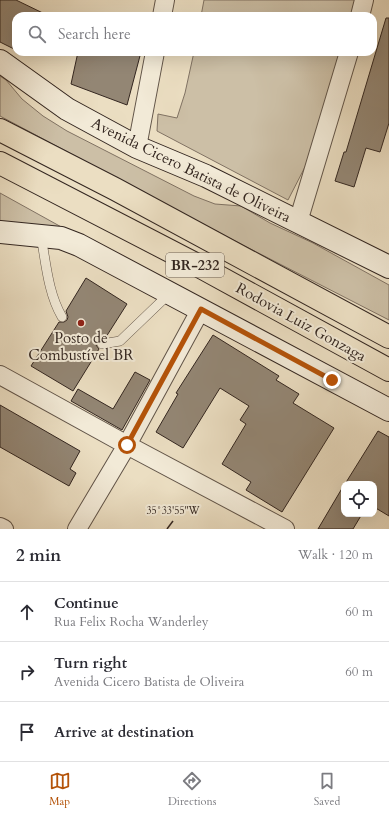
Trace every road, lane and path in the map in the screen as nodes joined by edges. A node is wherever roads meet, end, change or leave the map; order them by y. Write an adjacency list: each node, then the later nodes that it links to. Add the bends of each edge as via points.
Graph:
1 (165, 0): 3 (street)
2 (364, 0): 4 (street)
3 (163, 12)
4 (361, 12)
5 (154, 56): 9 (street)
6 (348, 56): 11 (street)
7 (0, 61): 9 (main road, Avenida Cicero Batista de Oliveira, via 67,109)
8 (0, 130): 18 (highway, Rodovia Luiz Gonzaga / BR-232)
9 (137, 147): 11 (main road, Avenida Cicero Batista de Oliveira, via 206,176)
10 (0, 163): 20 (highway, Rodovia Luiz Gonzaga / BR-232, via 198,266)
11 (298, 222): 14 (main road, Avenida Cicero Batista de Oliveira)
12 (0, 232): 13 (main road)
13 (40, 235): 15 (main road, via 61,238 79,245); 17 (lane, via 50,283)
14 (389, 267)
15 (170, 293): 16 (main road); 19 (lane, via 120,341)
16 (201, 309): 22 (main road); 23 (street)
17 (62, 316)
18 (389, 337)
19 (102, 344)
20 (389, 370)
21 (0, 375): 23 (street)
22 (389, 410)
23 (127, 445): 26 (street); 27 (street)
24 (0, 527): 25 (street)
25 (4, 529)
26 (77, 529)
27 (285, 529)

